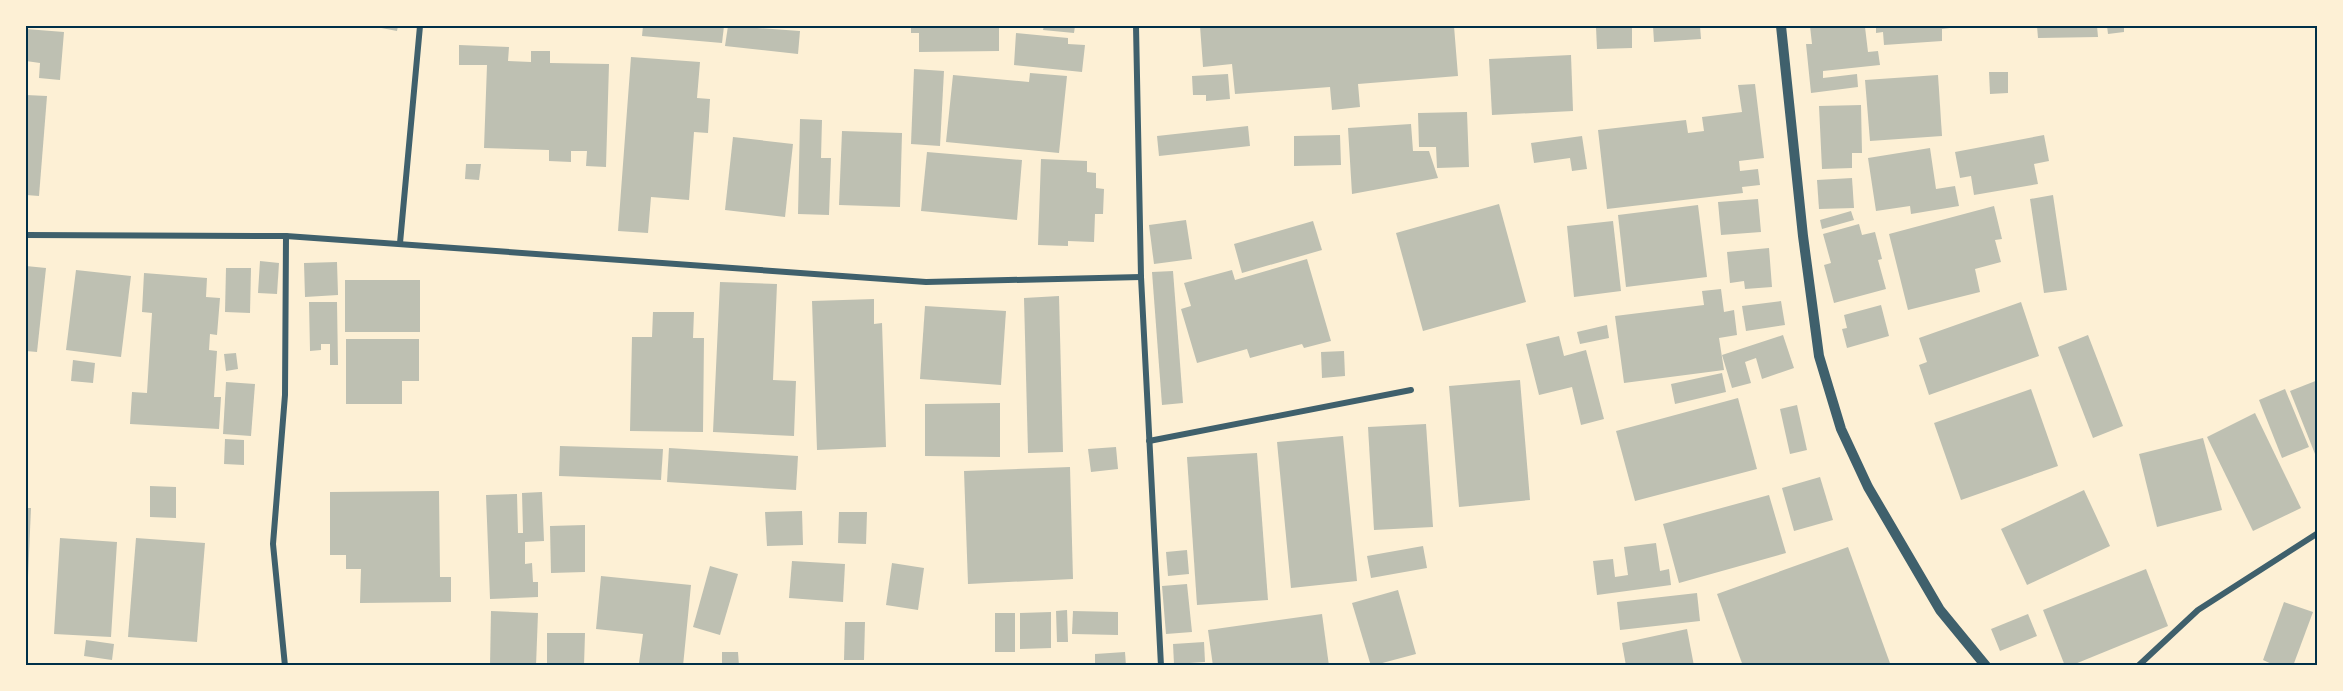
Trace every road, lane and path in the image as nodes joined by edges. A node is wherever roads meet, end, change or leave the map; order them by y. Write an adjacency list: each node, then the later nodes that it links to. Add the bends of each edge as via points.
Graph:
1 (420, 26): 6 (street)
2 (1136, 26): 7 (street)
3 (1781, 26): 13 (street, via 1819,356 1841,429 1868,487 1940,610)
4 (26, 235): 5 (street)
5 (286, 236): 6 (street); 11 (street, via 285,395 273,544)
6 (400, 243): 7 (street, via 926,282)
7 (1141, 277): 9 (street)
8 (1411, 390): 9 (street)
9 (1149, 441): 12 (street)
10 (2318, 533): 14 (street, via 2198,610)
11 (285, 666)
12 (1161, 666)
13 (1986, 666)
14 (2138, 666)

